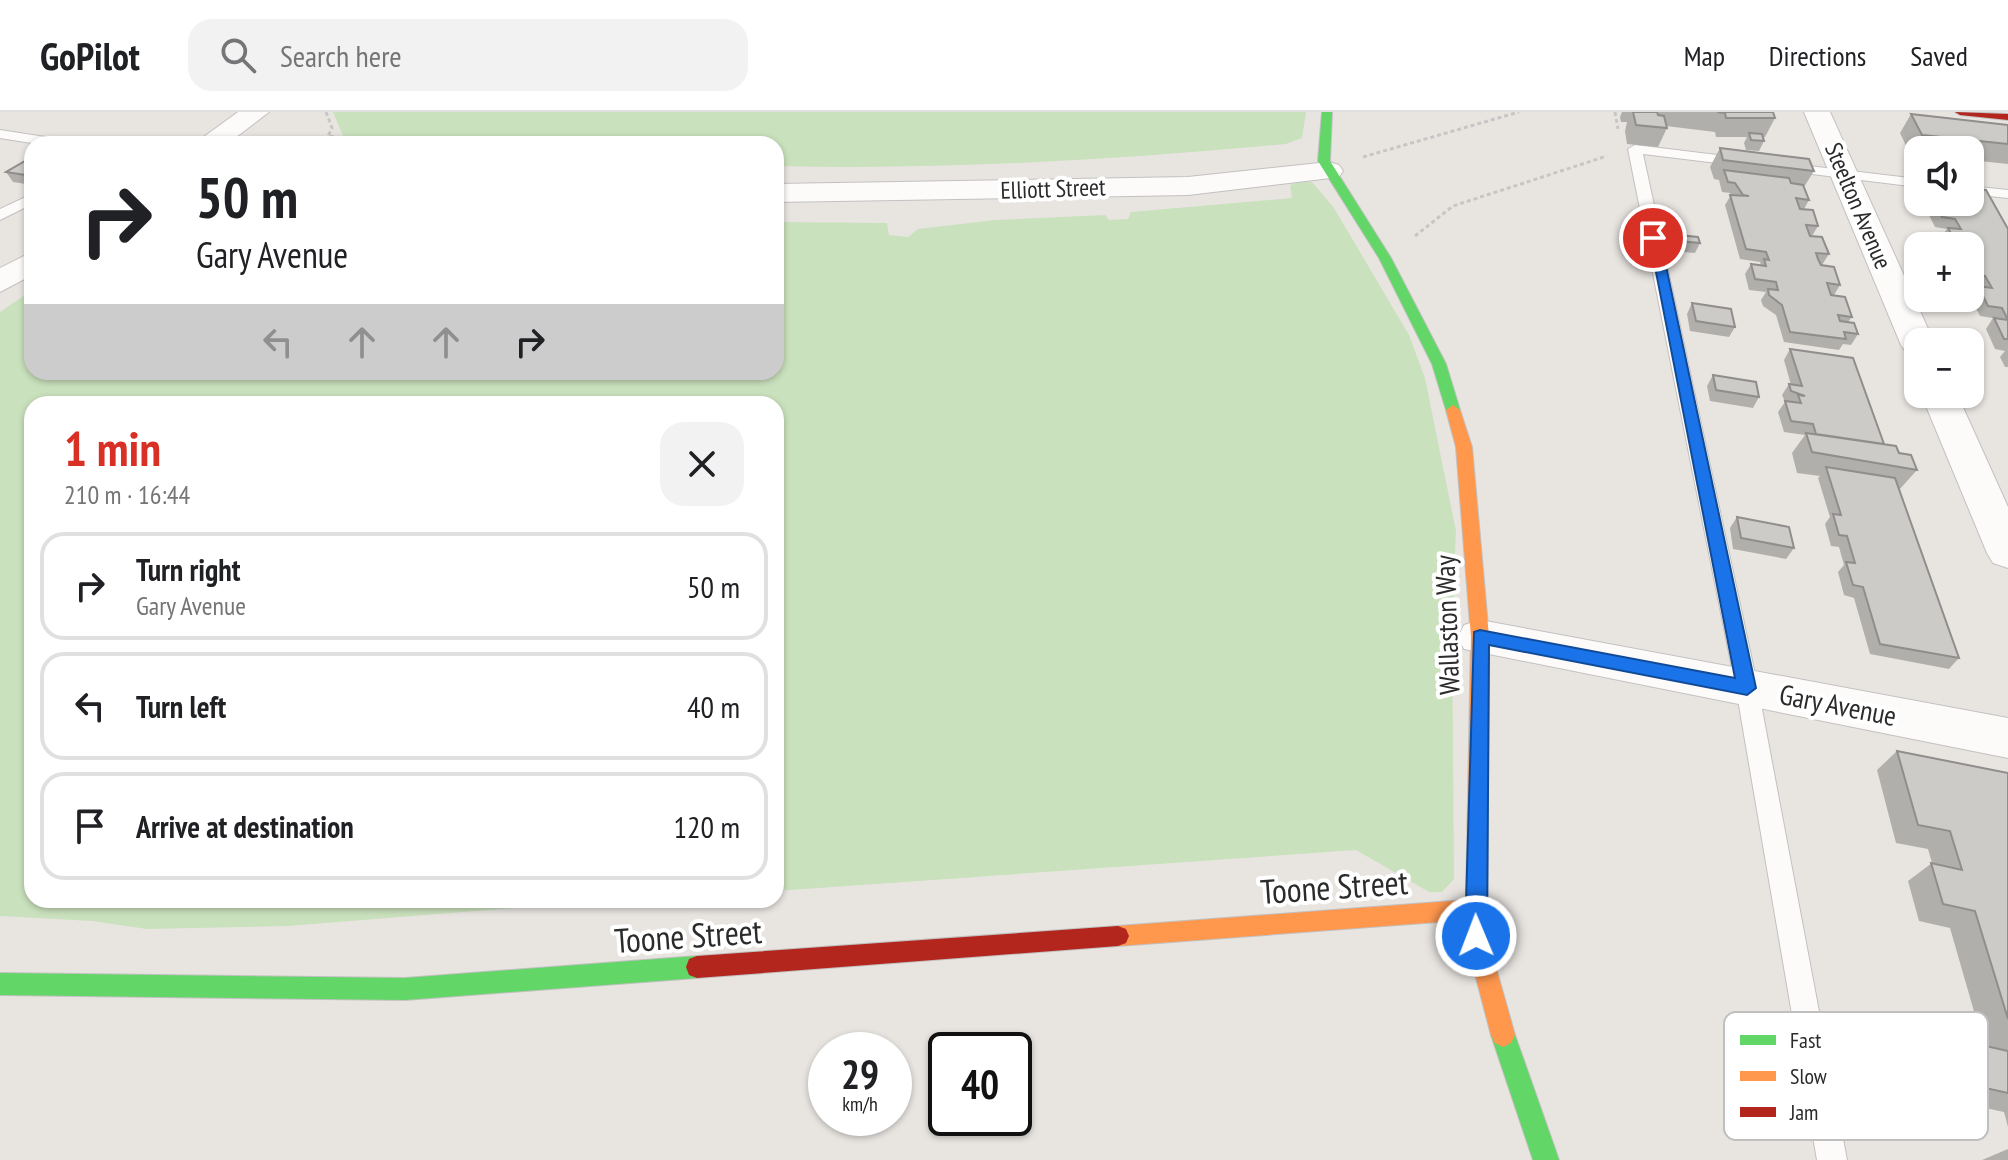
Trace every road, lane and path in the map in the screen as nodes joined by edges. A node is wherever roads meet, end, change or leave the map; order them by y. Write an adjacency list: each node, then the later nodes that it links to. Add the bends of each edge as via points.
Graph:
1 (254, 112): 9 (street)
2 (326, 112): 10 (path, via 332,128)
3 (1327, 112): 13 (street)
4 (1519, 112): 13 (path)
5 (1817, 112): 14 (street, Steelton Avenue)
6 (1960, 112): 7 (street)
7 (2008, 117)
8 (0, 134): 11 (lane)
9 (220, 136)
10 (328, 136)
11 (24, 138)
12 (1635, 149): 14 (lane); 21 (path, via 1453,206 1398,249); 28 (lane)
13 (1328, 170): 17 (street, Elliott Street, via 1188,186); 21 (street, Wallaston Way)
14 (1845, 174): 15 (lane); 24 (street, Steelton Avenue)
15 (1904, 181)
16 (1984, 191): 18 (lane)
17 (784, 193)
18 (2008, 194)
19 (24, 202): 20 (lane)
20 (0, 215)
21 (1380, 251): 27 (street, Wallaston Way, via 1439,364 1464,447)
22 (24, 266): 23 (street)
23 (0, 282)
24 (1911, 328)
25 (1945, 408): 26 (street)
26 (2008, 553)
27 (1480, 637): 28 (street, Gary Avenue); 30 (street, Wallaston Way)
28 (1747, 688): 29 (street, Gary Avenue); 32 (lane)
29 (2008, 738)
30 (1475, 909): 31 (street, Toone Street, via 405,989); 34 (street, Wallaston Way, via 1490,997)
31 (0, 984)
32 (1805, 1012)
33 (1828, 1140): 35 (lane)
34 (1546, 1160)
35 (1832, 1160)

